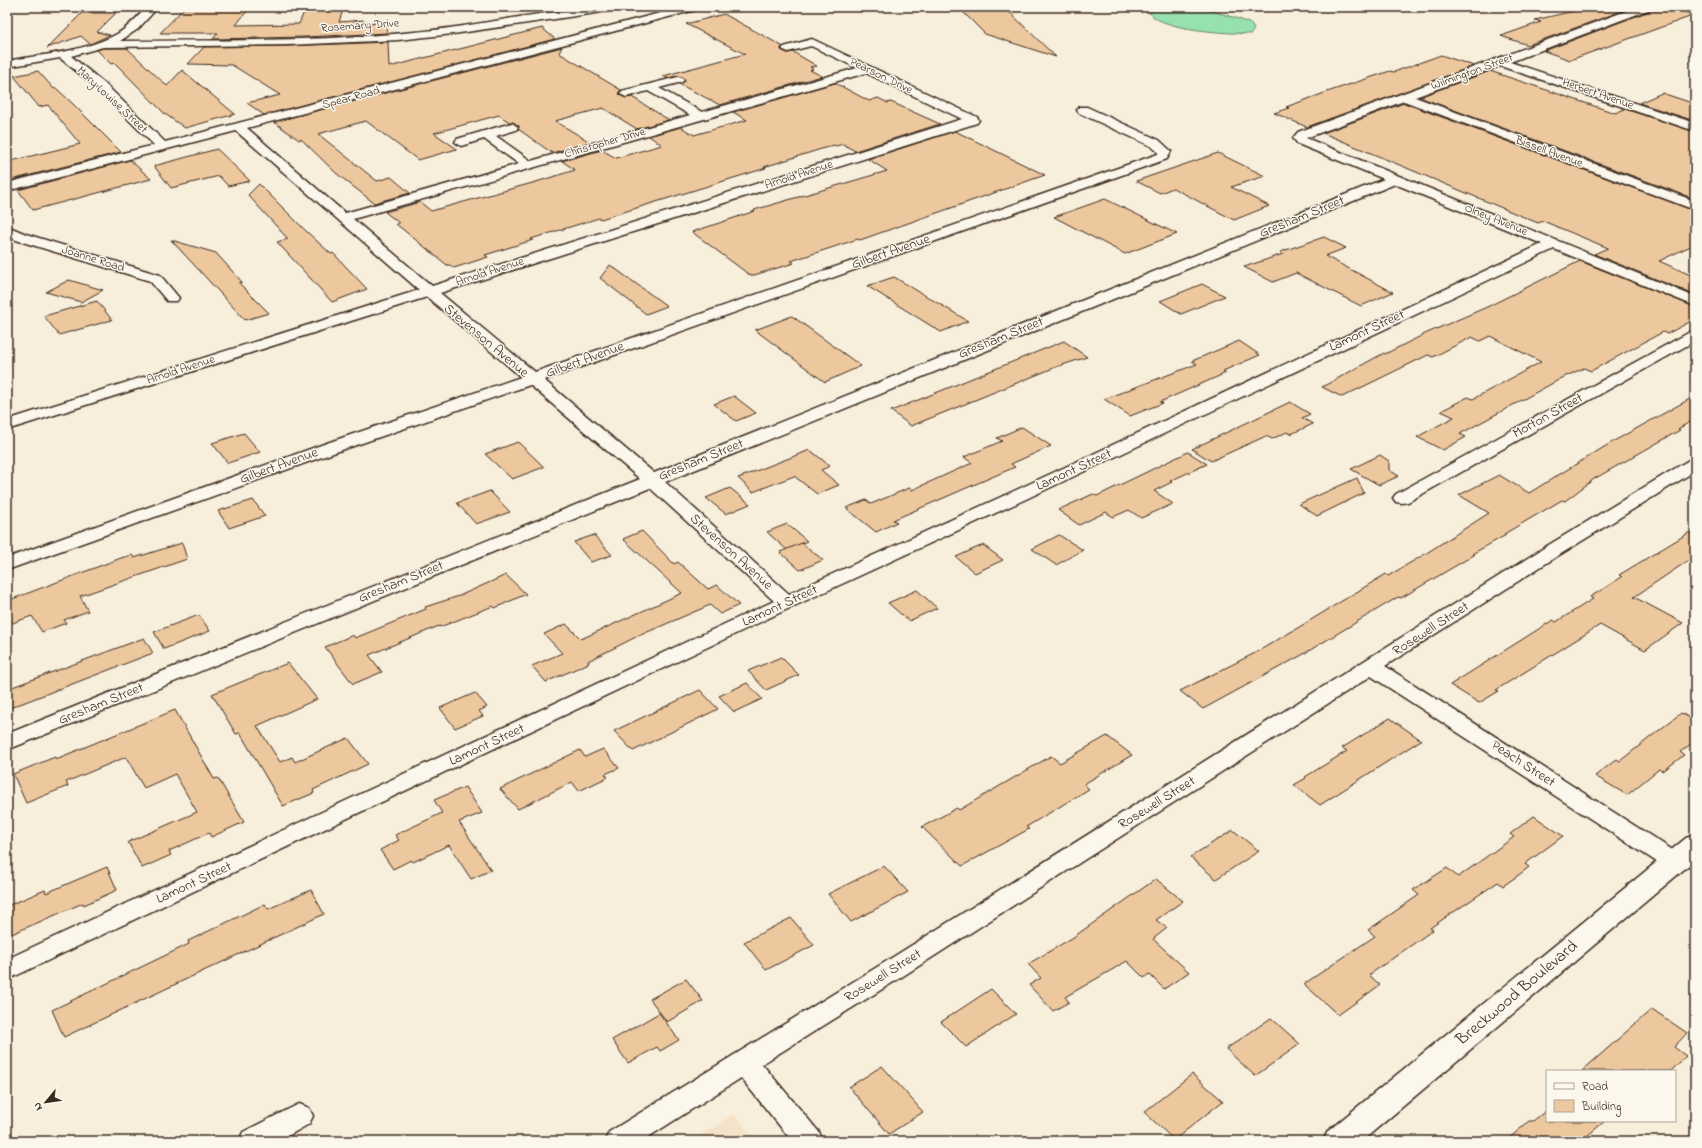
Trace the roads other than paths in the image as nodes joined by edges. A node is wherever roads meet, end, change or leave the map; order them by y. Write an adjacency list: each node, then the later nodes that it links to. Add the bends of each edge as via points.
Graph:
1 (153, 7): 5 (street, via 122,35)
2 (616, 7): 5 (street, Rosemary Drive, via 398,37 291,42)
3 (1647, 7): 8 (street, Wilmington Street)
4 (686, 8): 18 (street, Spear Road)
5 (102, 44): 7 (street)
6 (788, 49): 10 (street, Pearson Drive, via 812,42)
7 (61, 54): 9 (street); 24 (street, Mary Louise Street, via 100,85)
8 (1500, 62): 14 (street, Wilmington Street); 20 (street, Herbert Avenue)
9 (7, 64)
10 (867, 69): 16 (street, Christopher Drive); 17 (street, Pearson Drive)
11 (678, 80): 12 (street)
12 (654, 86): 13 (street); 16 (street, via 653,90)
13 (626, 93)
14 (1403, 97): 22 (street, Wilmington Street); 28 (street, Bissell Avenue)
15 (1083, 110): 36 (street, Gilbert Avenue, via 1155,143 1165,150 1163,156)
16 (700, 116): 25 (street, Christopher Drive)
17 (973, 120): 32 (street, Arnold Avenue)
18 (238, 127): 24 (street, Spear Road); 29 (street, Stevenson Avenue)
19 (512, 127): 21 (street)
20 (1695, 127)
21 (489, 134): 23 (street); 25 (street, via 488,137)
22 (1299, 138): 26 (street, Olney Avenue)
23 (461, 142)
24 (163, 147): 27 (street, Spear Road)
25 (528, 165): 29 (street, Christopher Drive)
26 (1396, 179): 31 (street, Olney Avenue); 39 (street, Gresham Street)
27 (7, 187)
28 (1695, 206)
29 (343, 218): 32 (street, Stevenson Avenue)
30 (7, 230): 33 (street, Joanne Road, via 156,278)
31 (1554, 244): 34 (street, Olney Avenue); 42 (street, Lamont Street)
32 (429, 292): 36 (street, Stevenson Avenue); 37 (street, Arnold Avenue)
33 (172, 298)
34 (1695, 302)
35 (1695, 335): 40 (street, Morton Street)
36 (531, 379): 39 (street, Stevenson Avenue); 41 (street, Gilbert Avenue)
37 (7, 425)
38 (1695, 464): 43 (street, Rosewell Street, via 1549,553)
39 (652, 480): 42 (street, Stevenson Avenue); 44 (street, Gresham Street)
40 (1402, 498)
41 (7, 564)
42 (787, 602): 46 (street, Lamont Street)
43 (1372, 667): 45 (street, Peach Street); 47 (street, Rosewell Street)
44 (7, 742)
45 (1685, 854): 52 (main road, Breckwood Boulevard)
46 (7, 970)
47 (744, 1062): 50 (street, Rosewell Street); 51 (street)
48 (299, 1116): 49 (street)
49 (253, 1141)
50 (619, 1141)
51 (809, 1141)
52 (1339, 1141)

